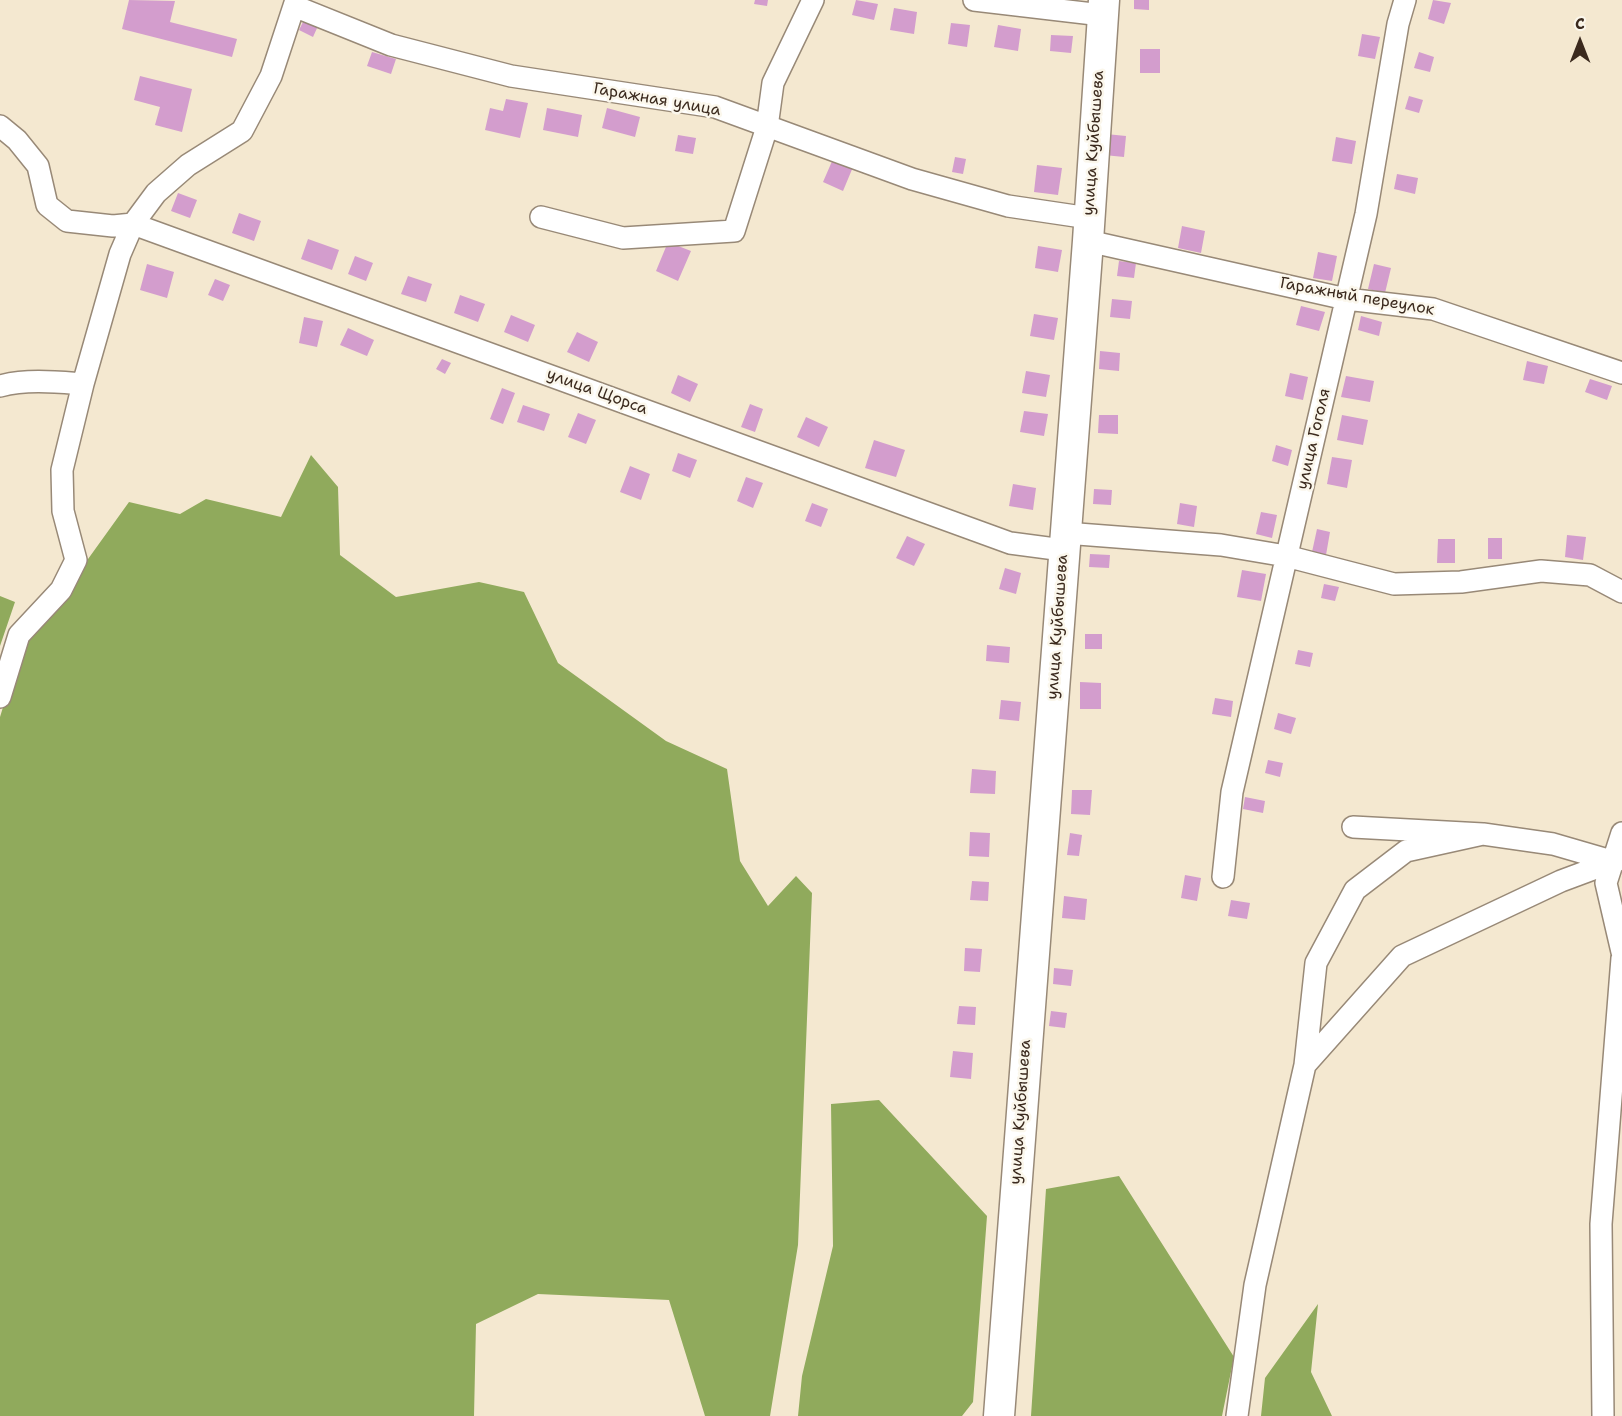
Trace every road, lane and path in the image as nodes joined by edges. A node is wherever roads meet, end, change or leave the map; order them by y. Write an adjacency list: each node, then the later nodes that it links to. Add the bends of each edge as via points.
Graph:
1 (813, 0): 7 (street, via 773,83)
2 (974, 0): 5 (street)
3 (1405, 0): 11 (street, улица Гоголя, via 1366,214)
4 (295, 3): 7 (street, Гаражная улица, via 391,45 511,76 715,107); 9 (street, via 271,76 242,132 188,165 156,193)
5 (1103, 8): 10 (highway, улица Куйбышева)
6 (0, 126): 9 (street, via 38,166 47,205 67,221)
7 (767, 127): 8 (street, via 734,231 623,238); 10 (street, Гаражная улица, via 912,179)
8 (541, 217)
9 (133, 224): 13 (street, via 120,254); 15 (street, улица Щорса, via 1010,543)
10 (1088, 230): 11 (street, Гаражный переулок); 15 (highway, улица Куйбышева)
11 (1346, 299): 12 (street, Гаражный переулок, via 1433,309); 16 (street, улица Гоголя)
12 (1622, 373)
13 (83, 384): 14 (street, via 46,381); 18 (street, via 62,470 63,511 76,560 61,590 19,635)
14 (0, 386)
15 (1064, 542): 16 (street, улица Щорса, via 1221,545); 27 (highway, улица Куйбышева)
16 (1286, 556): 17 (street, улица Щорса, via 1394,584 1461,582 1541,571 1590,575); 23 (street, улица Гоголя, via 1232,792)
17 (1622, 592)
18 (0, 697)
19 (1353, 827): 21 (street)
20 (1622, 833): 22 (street)
21 (1483, 834): 22 (street, via 1553,844); 26 (street, via 1406,852 1355,890 1316,963)
22 (1617, 862): 24 (street, via 1606,883); 26 (street, via 1561,881 1402,956)
23 (1223, 877)
24 (1622, 952)
25 (1622, 958): 29 (street, via 1601,1224)
26 (1305, 1065): 28 (street, via 1255,1285)
27 (999, 1416)
28 (1237, 1416)
29 (1604, 1416)

